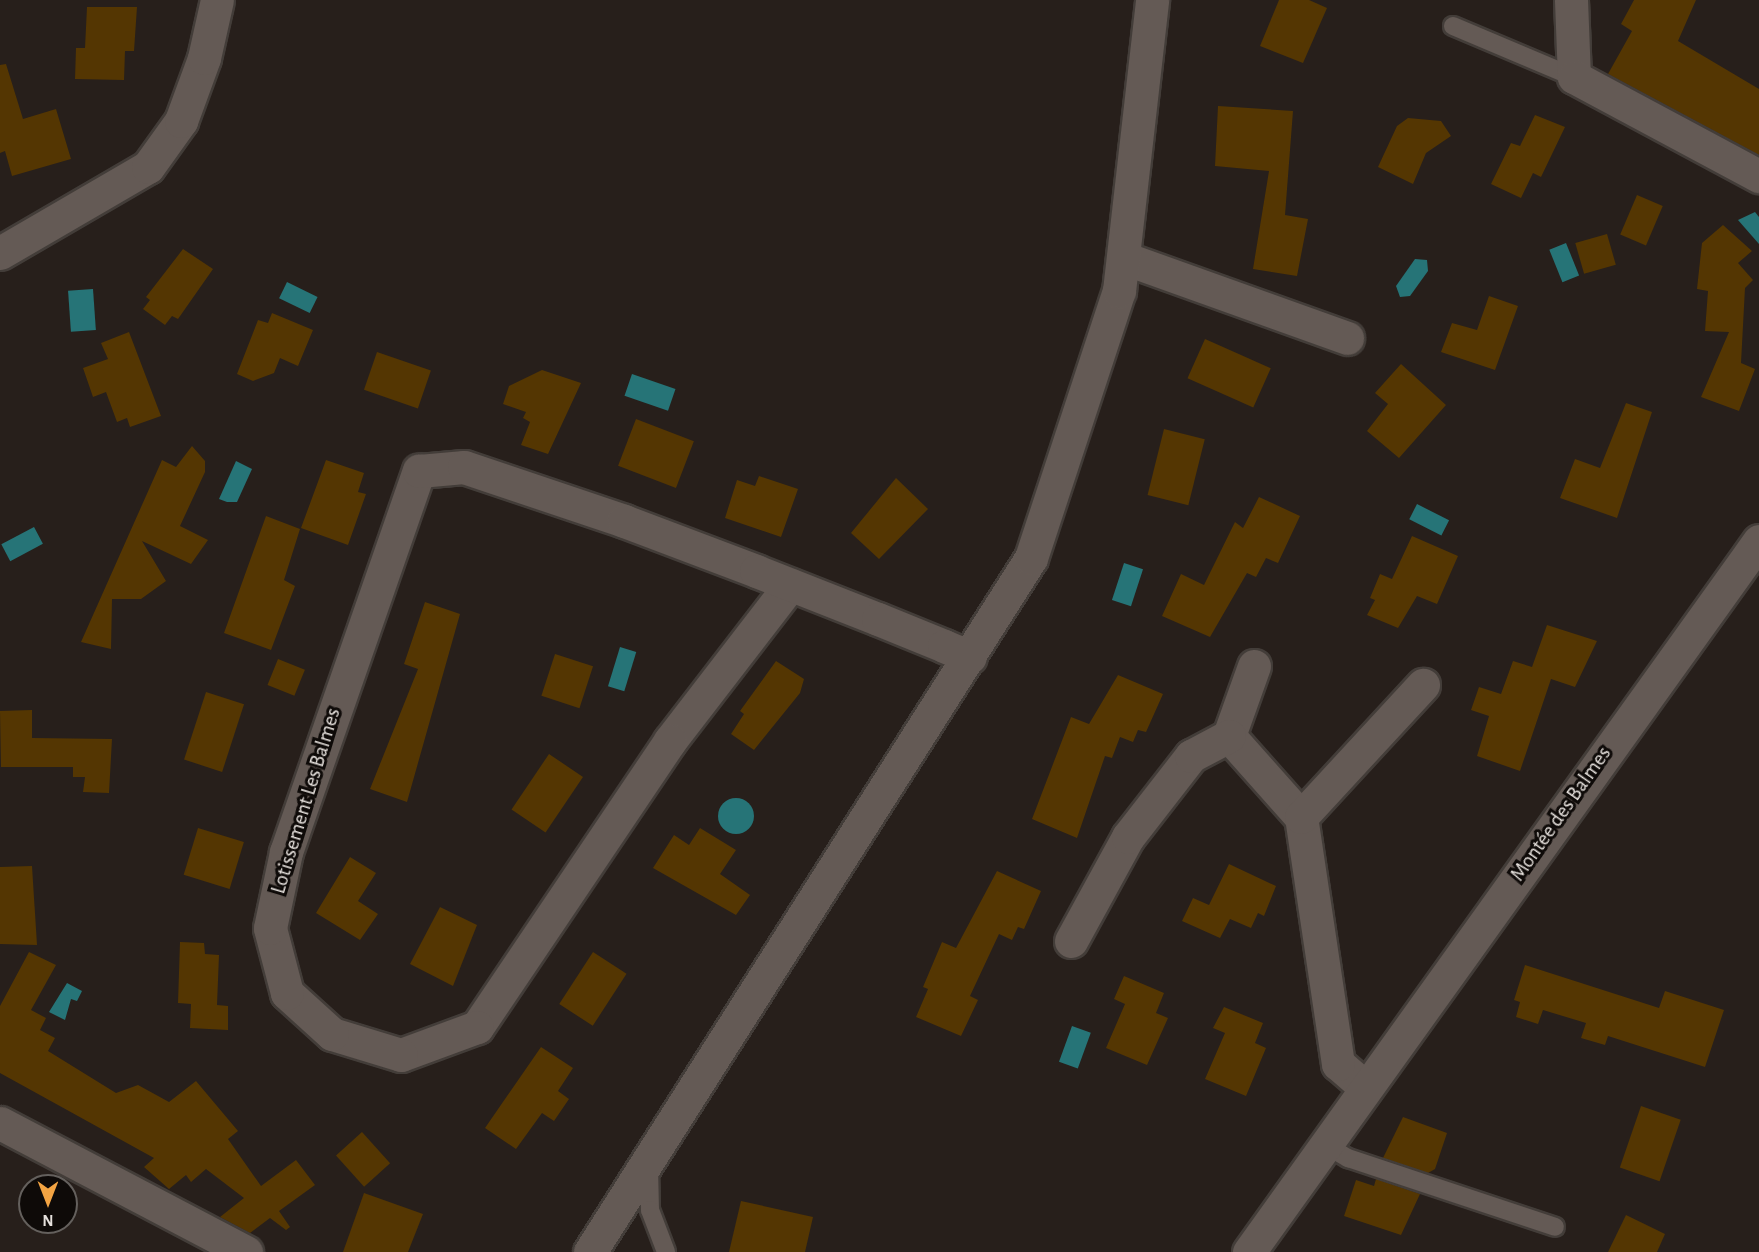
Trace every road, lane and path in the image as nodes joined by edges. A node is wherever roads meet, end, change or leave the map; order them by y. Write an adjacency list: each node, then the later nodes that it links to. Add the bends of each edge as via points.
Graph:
1 (217, 0): 7 (street, via 204,58 181,121 148,167)
2 (1152, 0): 8 (street)
3 (1571, 0): 5 (street)
4 (1453, 26): 5 (lane)
5 (1574, 77): 6 (street)
6 (1759, 176)
7 (0, 253)
8 (1124, 258): 9 (street); 12 (street, via 1119,291 1031,558)
9 (1347, 338)
10 (1759, 541): 18 (street, Montée des Balmes)
11 (790, 585): 11 (street, Lotissement Les Balmes, via 464,467 419,471 286,852 270,928 287,993 332,1034 401,1055 477,1027 670,741); 12 (street, Lotissement Les Balmes)
12 (970, 657): 21 (street)
13 (1254, 666): 15 (street)
14 (1423, 684): 16 (street)
15 (1229, 736): 16 (street); 17 (street, via 1191,756 1135,828)
16 (1301, 817): 18 (street, via 1338,1064)
17 (1071, 941)
18 (1366, 1088): 20 (street, Montée des Balmes)
19 (0, 1124): 23 (street)
20 (1326, 1145): 22 (lane, via 1348,1158); 26 (street, Montée des Balmes)
21 (649, 1160): 24 (street); 25 (lane, via 650,1210)
22 (1555, 1227)
23 (230, 1247)
24 (590, 1252)
25 (666, 1252)
26 (1250, 1252)

